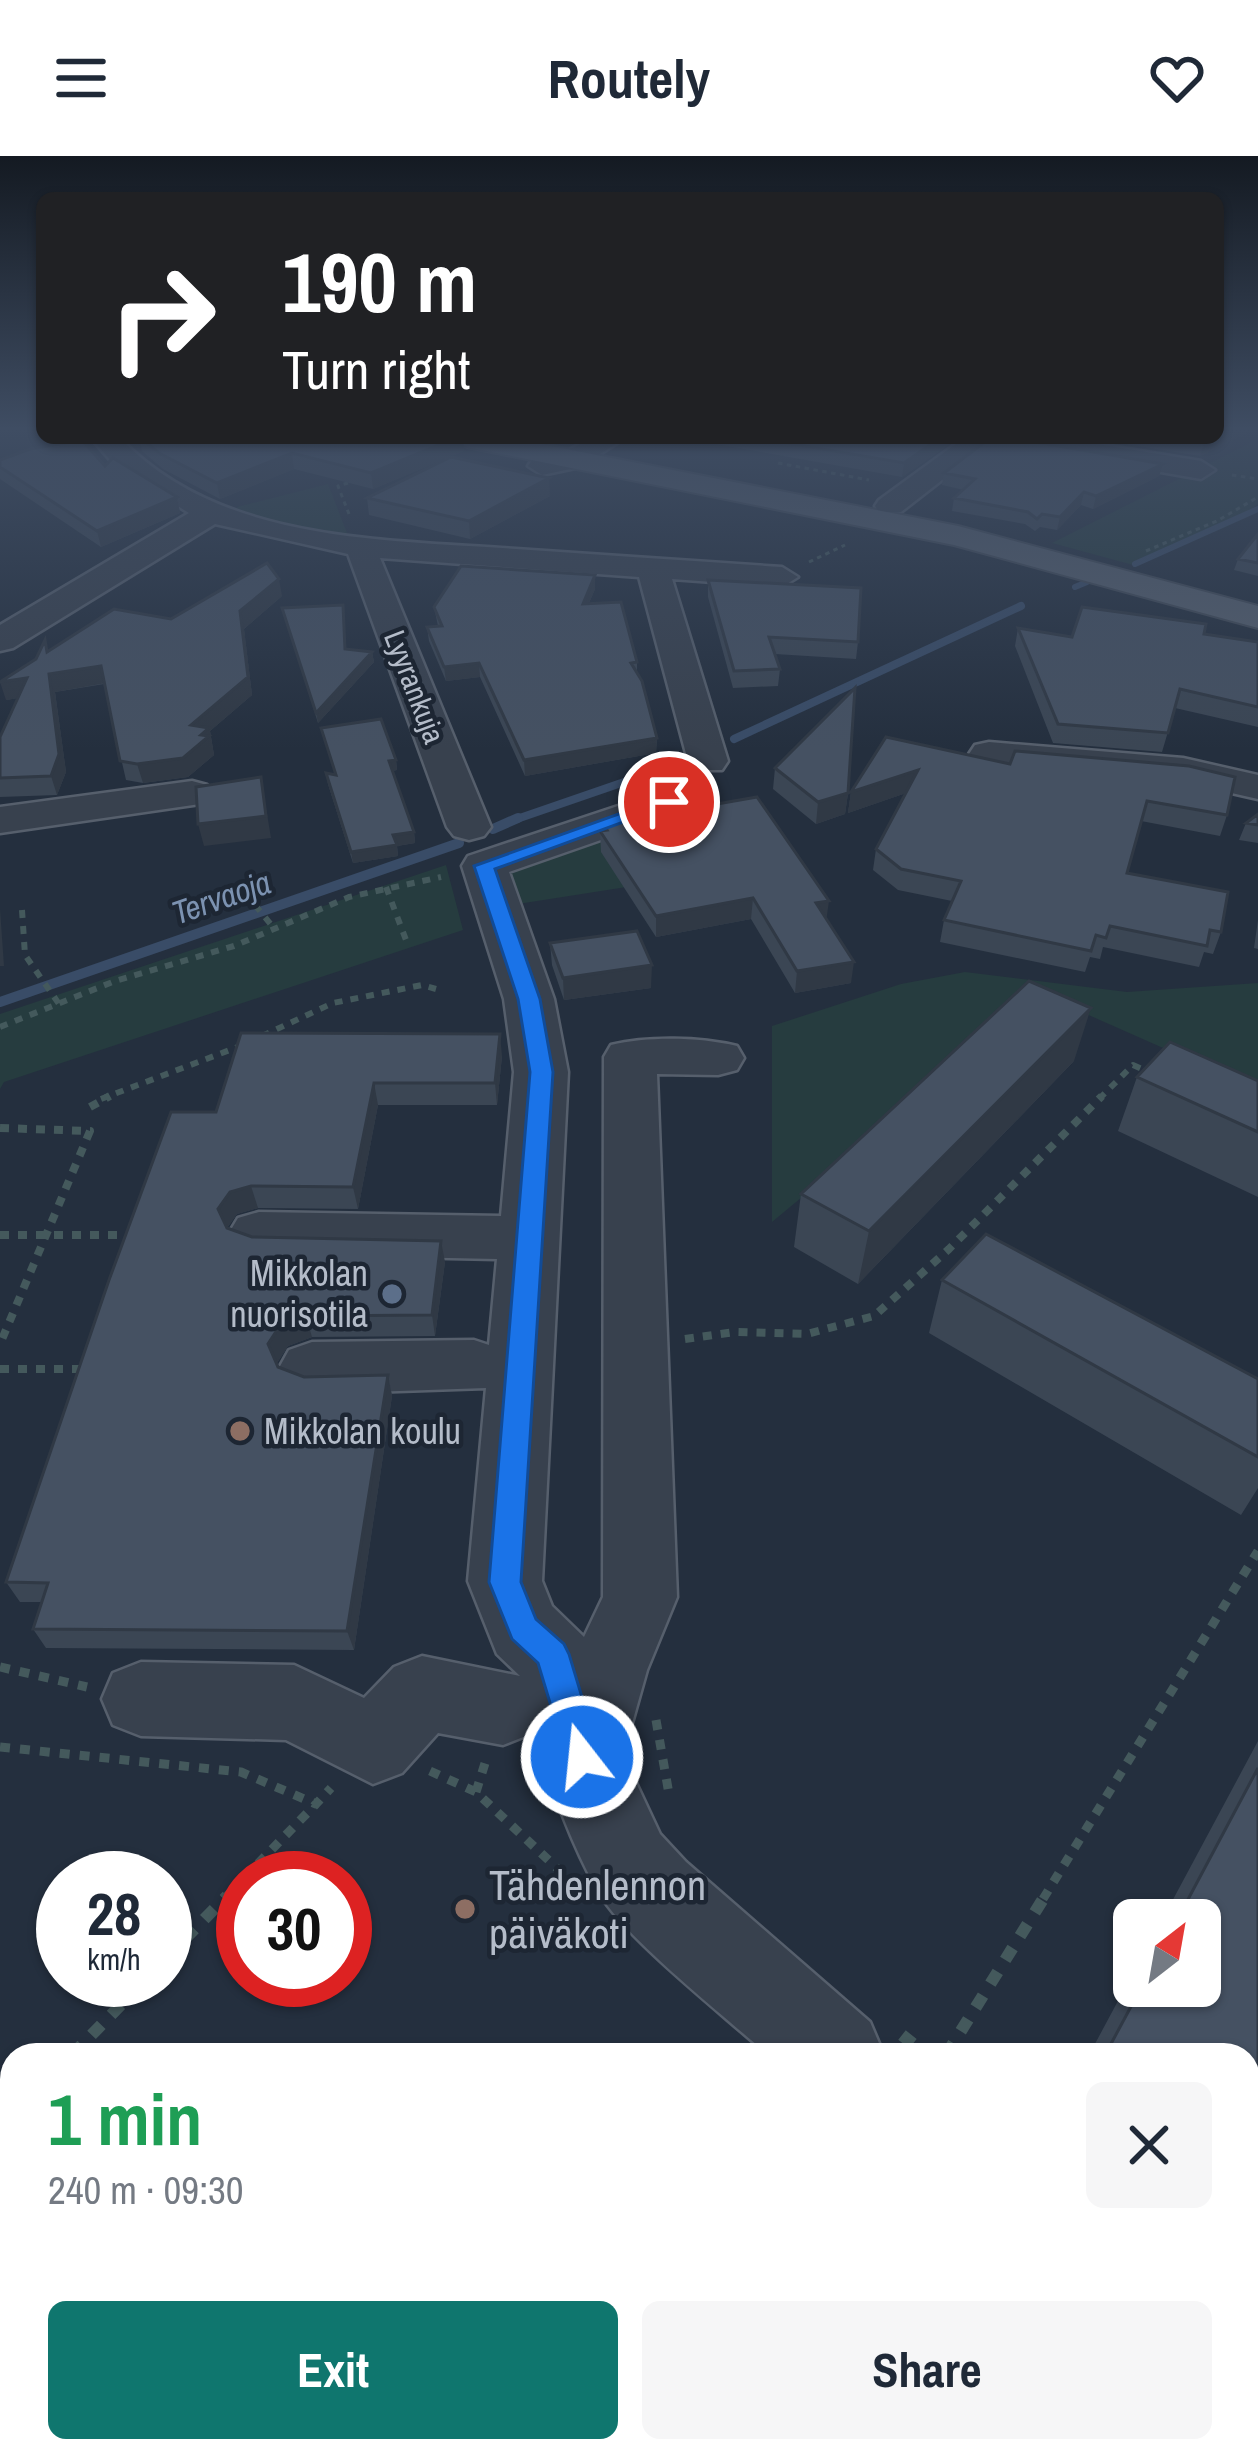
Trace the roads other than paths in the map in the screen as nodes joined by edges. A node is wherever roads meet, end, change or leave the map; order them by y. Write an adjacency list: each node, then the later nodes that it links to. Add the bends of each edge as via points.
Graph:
1 (174, 534): 8 (street)
2 (306, 534): 4 (street)
3 (873, 534): 7 (main road, via 1034,554)
4 (362, 547): 5 (street); 16 (street, Lyyrankuja)
5 (653, 569): 6 (street); 11 (street)
6 (782, 577)
7 (1258, 617)
8 (16, 619): 9 (street)
9 (0, 640)
10 (989, 754): 12 (street, via 1183,770)
11 (708, 761)
12 (1258, 788)
13 (192, 794): 15 (street)
14 (669, 802): 16 (street)
15 (0, 820)
16 (476, 847): 19 (street, via 529,999 541,1072)
17 (718, 1058): 24 (street, via 630,1057 640,1597)
18 (259, 1233): 19 (street)
19 (529, 1238): 24 (street, via 505,1582 524,1629 553,1654)
20 (474, 1366): 21 (street)
21 (312, 1368)
22 (141, 1699): 23 (street, via 294,1703 373,1745 422,1693)
23 (503, 1707)
24 (582, 1757): 25 (street, via 631,1864)
25 (824, 2043)

